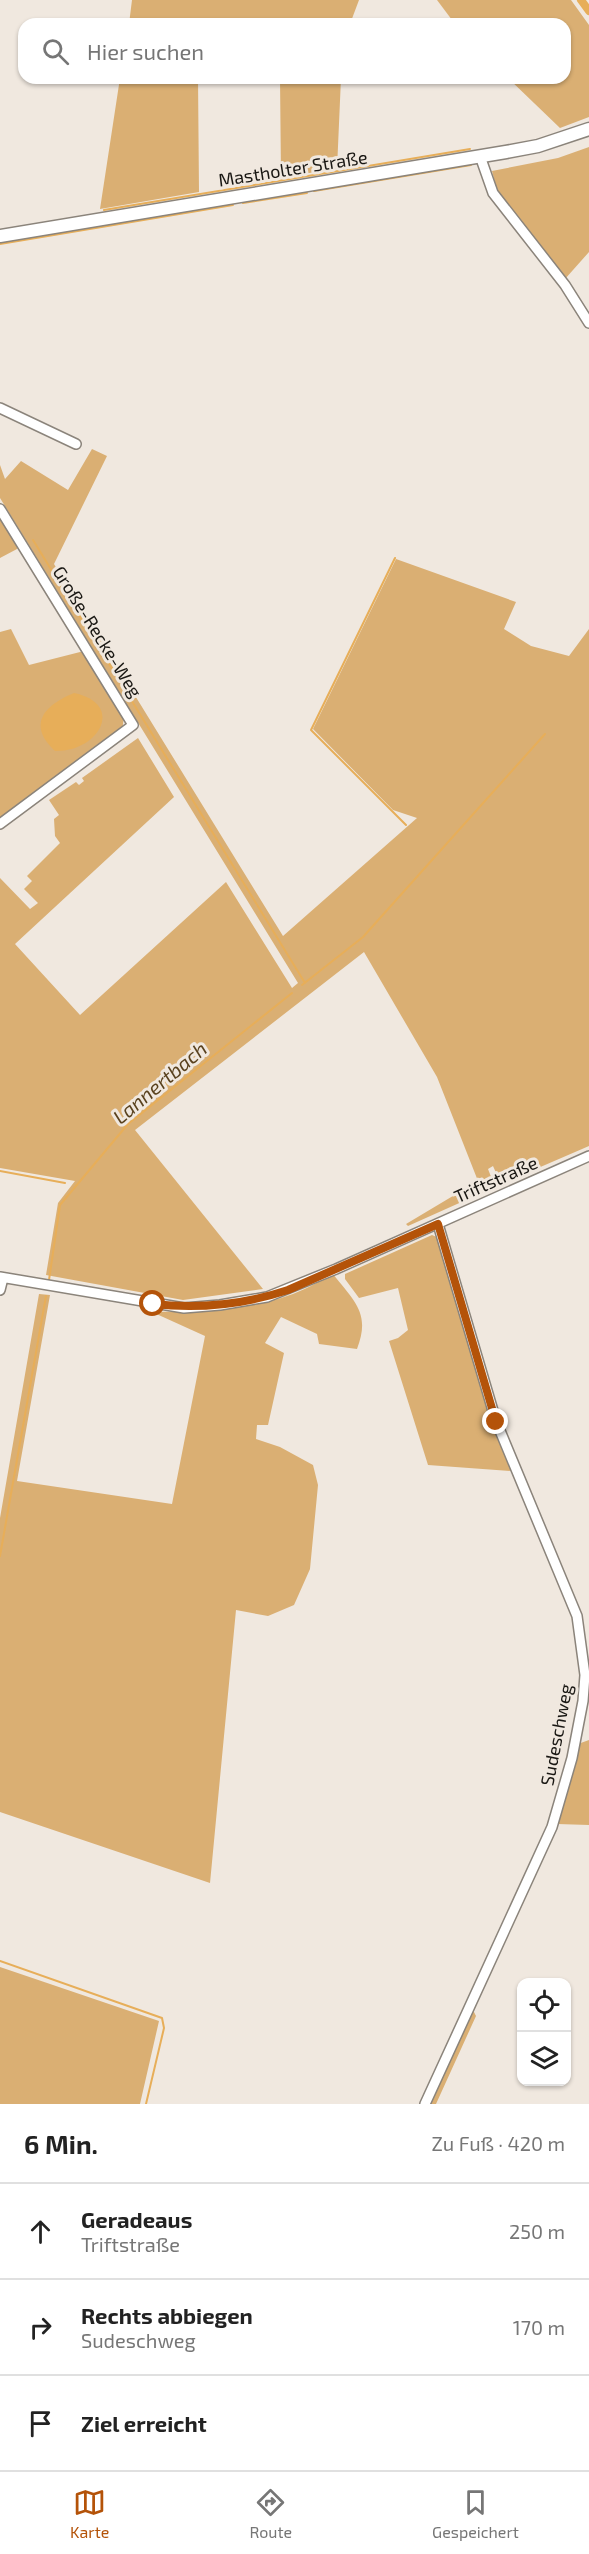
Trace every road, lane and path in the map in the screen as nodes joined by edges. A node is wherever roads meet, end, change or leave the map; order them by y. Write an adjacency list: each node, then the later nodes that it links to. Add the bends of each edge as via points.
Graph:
1 (589, 129): 2 (main road, Mastholter Straße, via 538,146)
2 (480, 156): 3 (main road, Mastholter Straße); 4 (street, via 493,193 566,285)
3 (0, 236)
4 (589, 323)
5 (0, 408): 6 (street)
6 (76, 444)
7 (0, 509): 8 (street, Große-Recke-Weg, via 133,725)
8 (0, 824)
9 (589, 1156): 10 (street, Triftstraße)
10 (438, 1224): 11 (street, Triftstraße, via 288,1290 220,1305 184,1308); 13 (street, Sudeschweg, via 496,1422 577,1616 585,1675 572,1758 552,1827)
11 (2, 1277): 12 (street)
12 (0, 1290)
13 (425, 2104)

